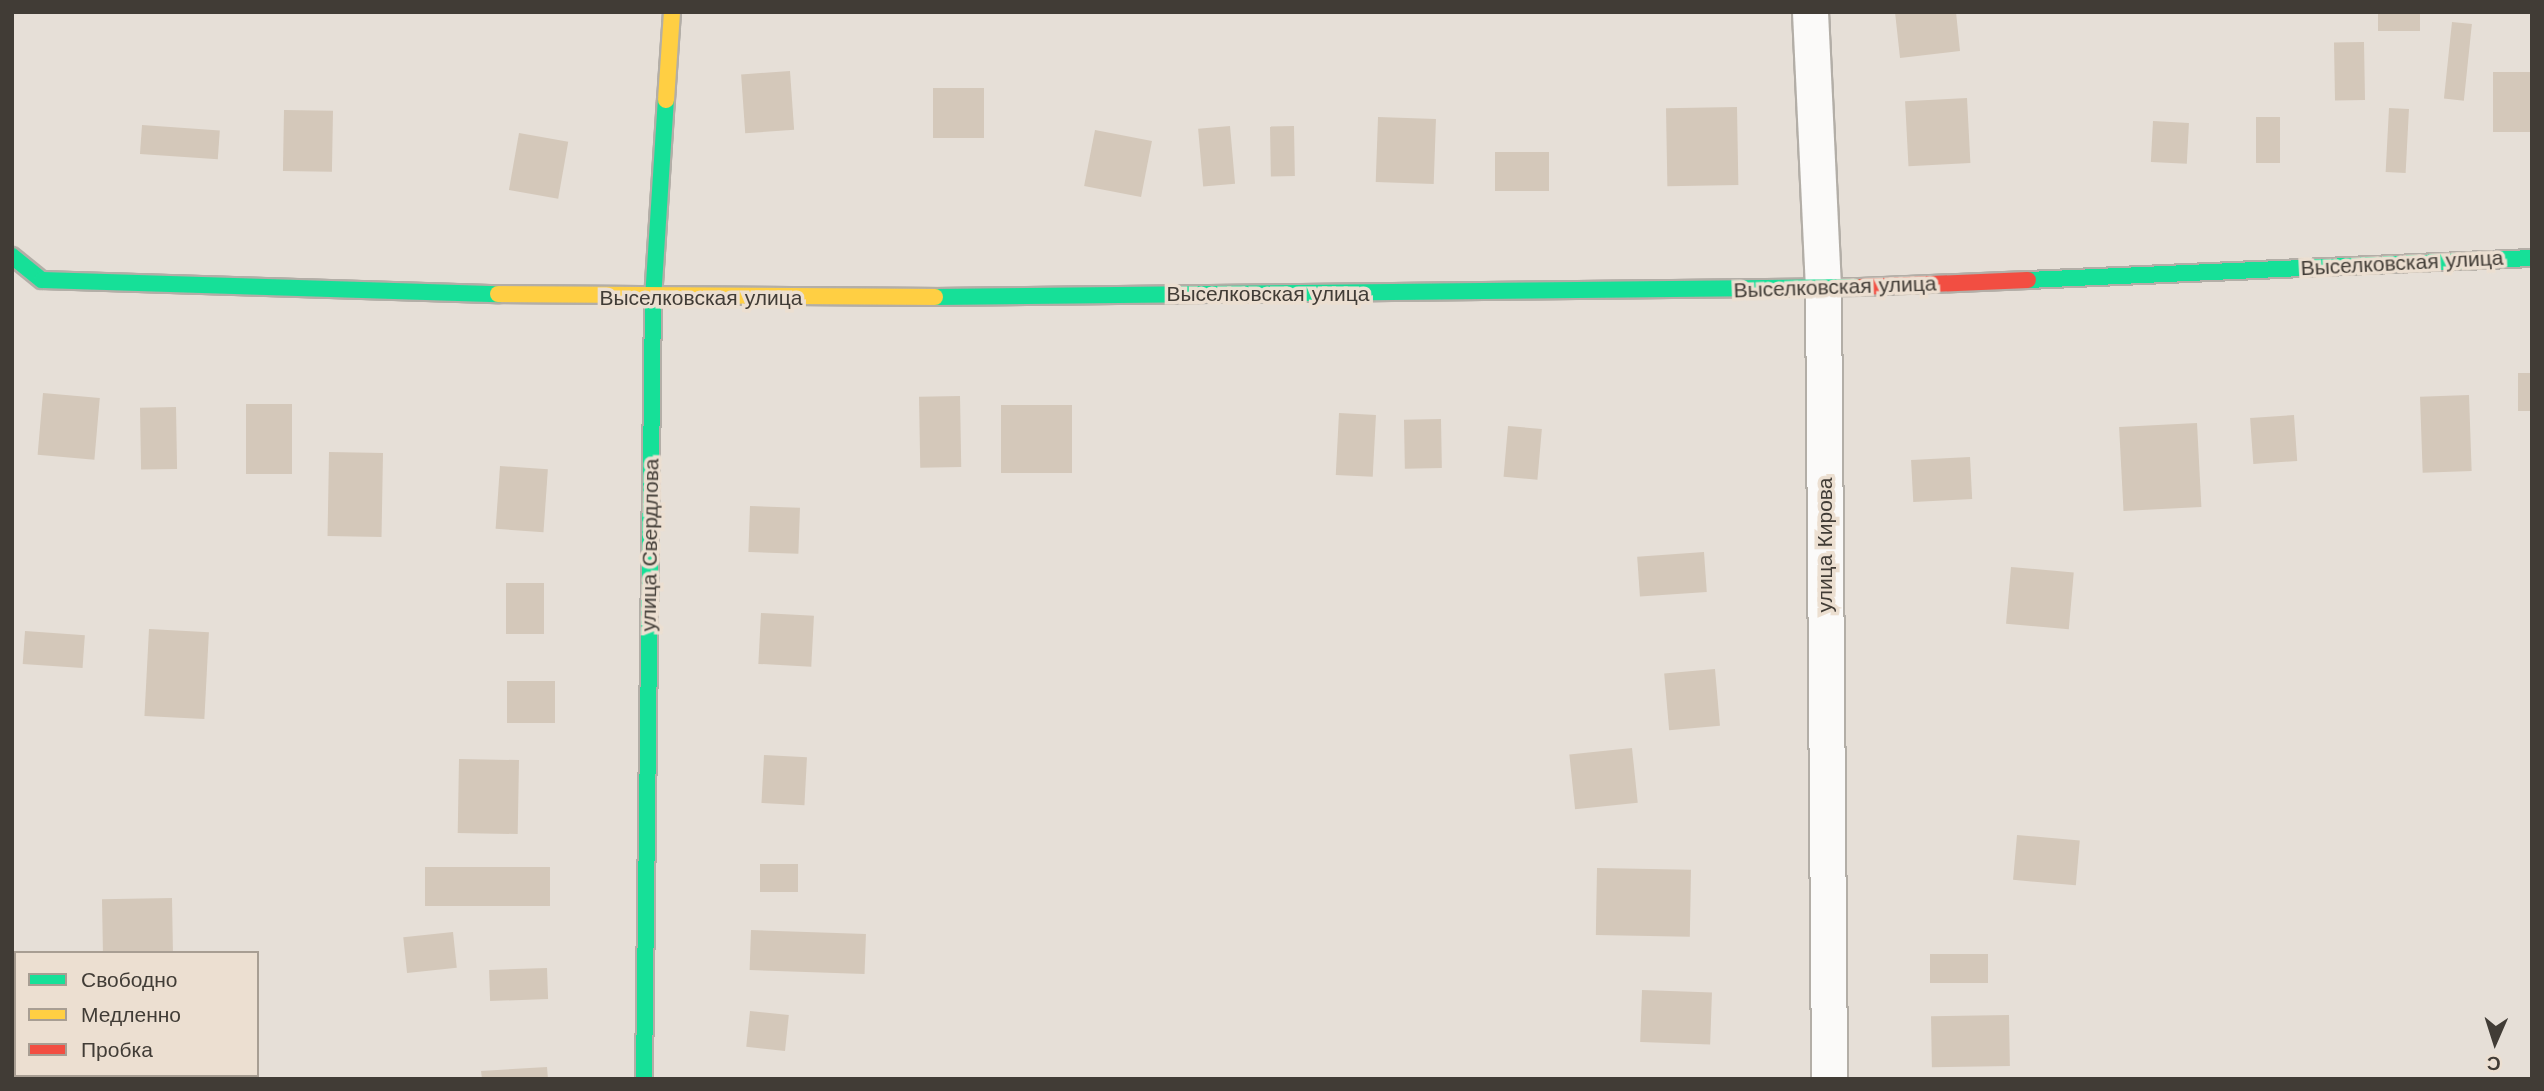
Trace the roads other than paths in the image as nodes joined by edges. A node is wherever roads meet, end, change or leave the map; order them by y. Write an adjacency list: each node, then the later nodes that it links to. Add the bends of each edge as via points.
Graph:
1 (672, 12): 8 (street, улица Свердлова)
2 (1810, 12): 7 (street, улица Кирова)
3 (12, 256): 5 (street)
4 (2532, 258): 7 (street, Выселковская улица)
5 (43, 279): 6 (street, Выселковская улица); 8 (street, Выселковская улица)
6 (22, 285)
7 (1823, 289): 8 (street, Выселковская улица); 10 (street, улица Кирова)
8 (653, 299): 9 (street, улица Свердлова)
9 (644, 1079)
10 (1829, 1079)

